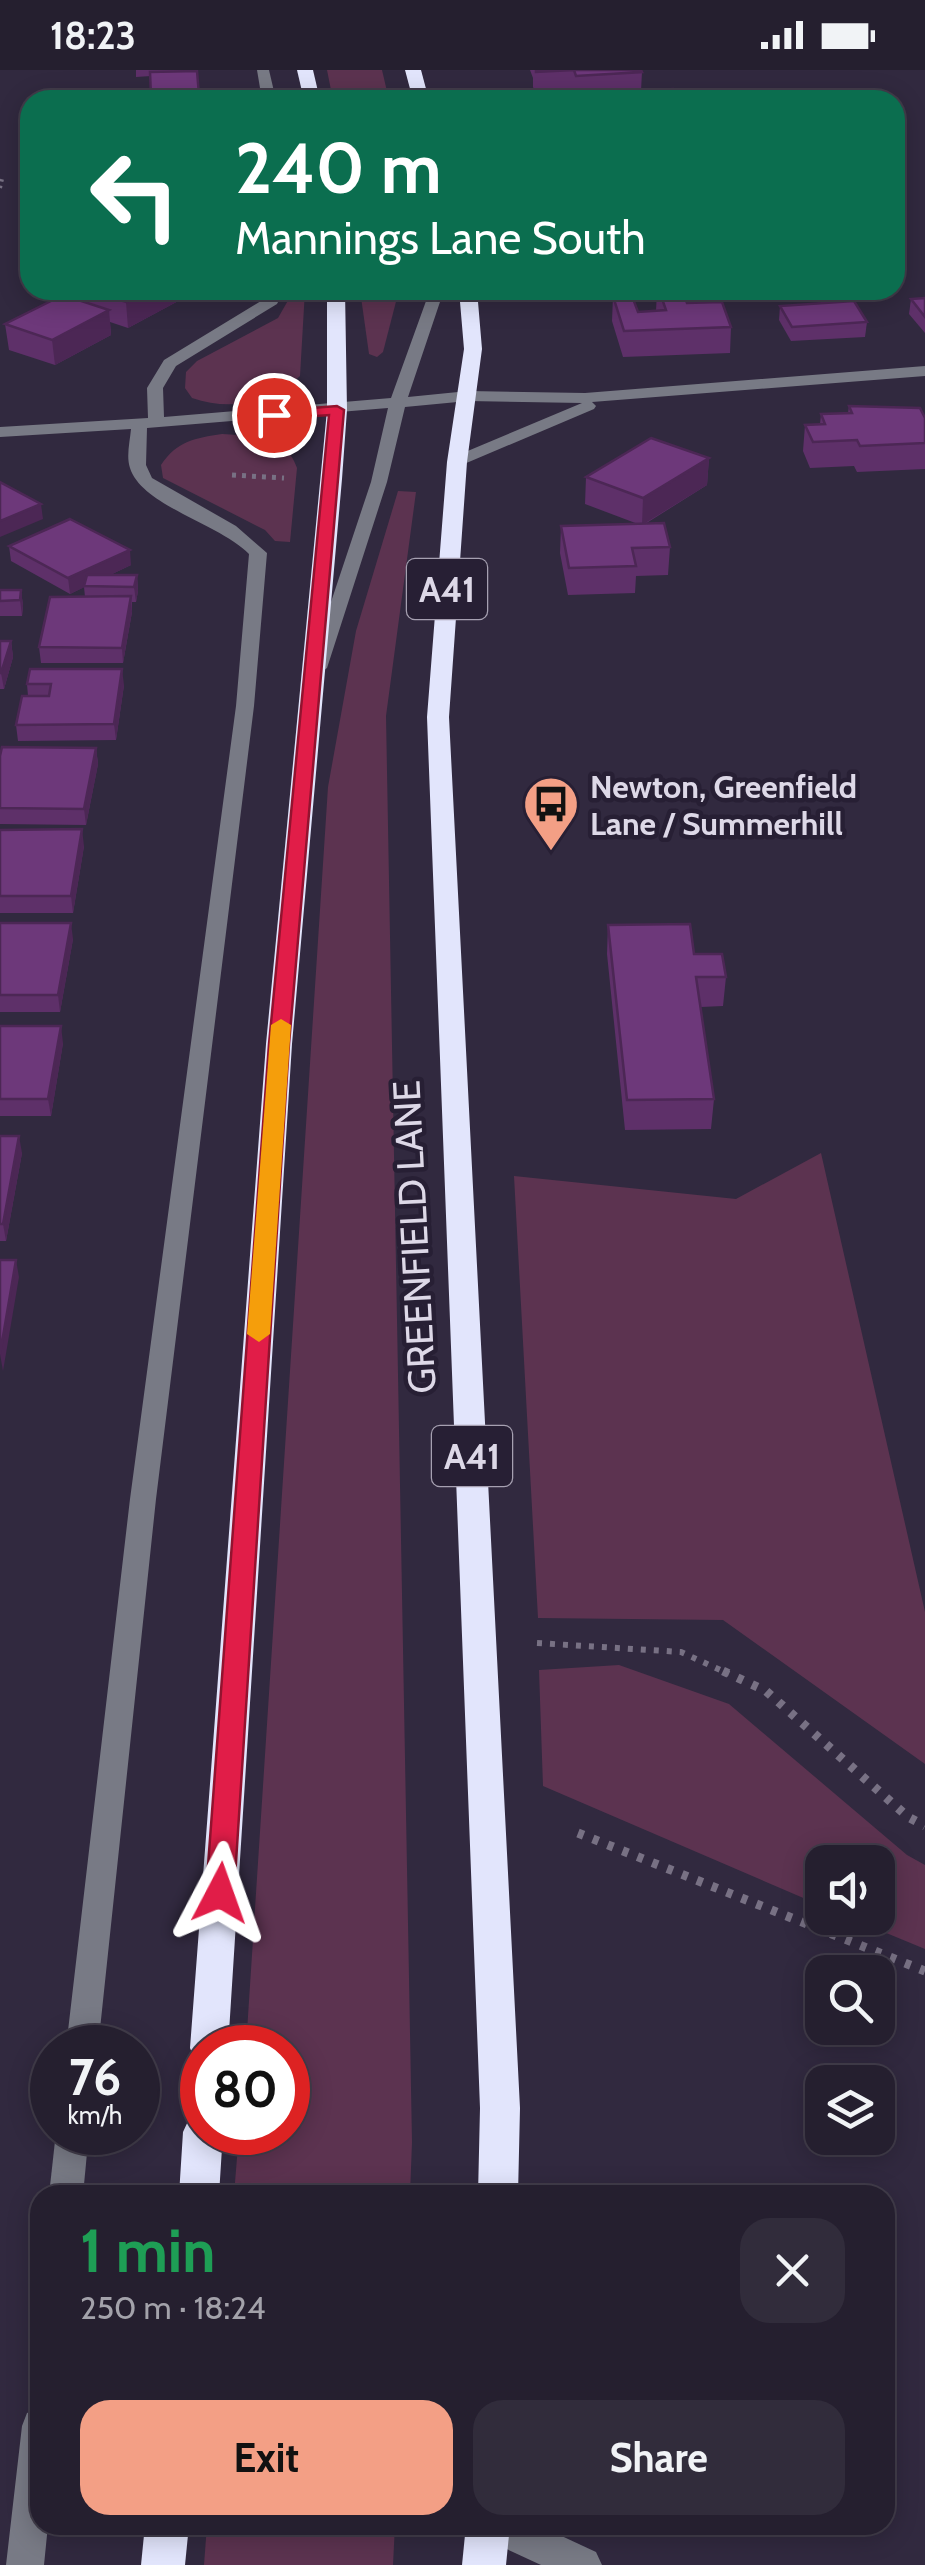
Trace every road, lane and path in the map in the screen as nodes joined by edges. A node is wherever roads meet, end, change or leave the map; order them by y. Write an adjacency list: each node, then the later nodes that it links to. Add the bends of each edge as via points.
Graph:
1 (2, 180): 2 (path)
2 (0, 188)
3 (273, 300): 12 (street, via 170,363 155,388)
4 (336, 300): 11 (highway)
5 (434, 300): 10 (street)
6 (469, 300): 9 (highway, A41)
7 (925, 371): 8 (street)
8 (661, 393): 9 (street); 14 (street, via 565,413)
9 (468, 396): 10 (street); 14 (highway, GREENFIELD LANE / A41)
10 (398, 402): 11 (street); 15 (street, via 379,482)
11 (337, 410): 12 (street); 15 (highway)
12 (147, 423): 13 (street); 20 (street, via 138,470 152,488 227,525 258,553)
13 (0, 432)
14 (457, 462): 16 (highway, GREENFIELD LANE / A41, via 438,716)
15 (310, 692): 21 (highway)
16 (480, 1639): 17 (path, via 681,1652 766,1692); 26 (highway, GREENFIELD LANE / A41)
17 (925, 1826)
18 (578, 1833): 19 (path)
19 (925, 1971)
20 (85, 2025)
21 (211, 2025)
22 (70, 2155): 24 (street)
23 (202, 2155): 25 (highway)
24 (67, 2185)
25 (200, 2185)
26 (498, 2185)
27 (30, 2513): 31 (street)
28 (166, 2535): 32 (highway)
29 (487, 2535): 33 (highway)
30 (518, 2535): 34 (street)
31 (24, 2565)
32 (164, 2565)
33 (484, 2565)
34 (583, 2565)

